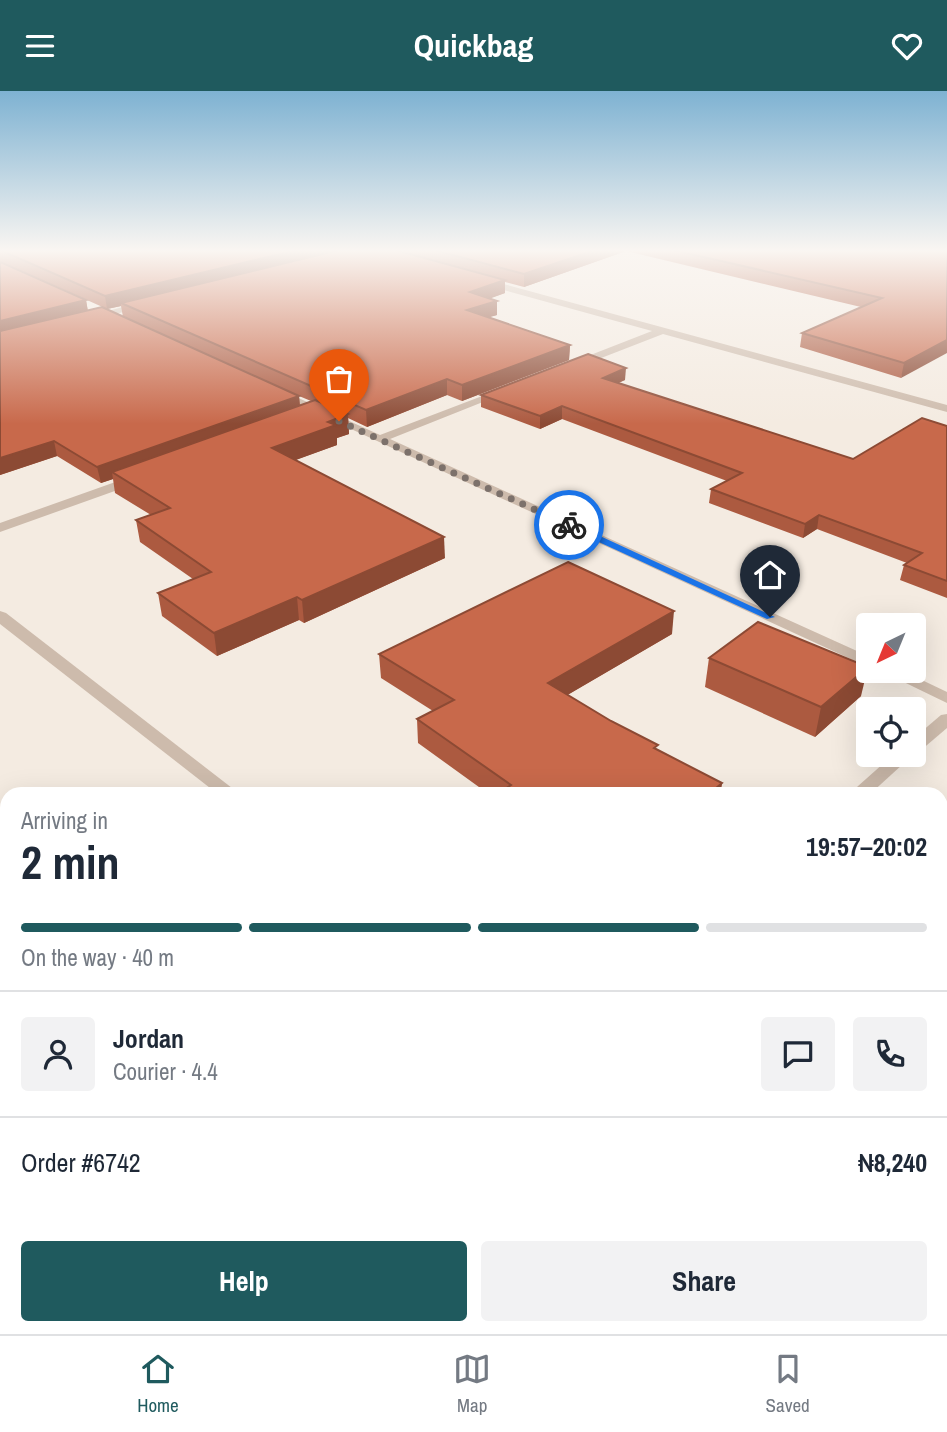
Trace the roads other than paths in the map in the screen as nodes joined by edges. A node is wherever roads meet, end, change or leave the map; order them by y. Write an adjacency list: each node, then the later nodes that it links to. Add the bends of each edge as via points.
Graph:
1 (91, 308): 4 (street)
2 (128, 308): 4 (street)
3 (579, 308): 7 (street)
4 (104, 314): 5 (street); 6 (street)
5 (78, 321)
6 (129, 325)
7 (662, 331): 8 (street); 11 (street)
8 (559, 370)
9 (268, 389): 12 (street, via 312,414)
10 (508, 390): 12 (street)
11 (947, 409)
12 (380, 439): 16 (street)
13 (153, 472): 14 (street)
14 (0, 528)
15 (0, 616): 22 (street)
16 (856, 657)
17 (915, 683): 18 (street)
18 (947, 698)
19 (947, 719): 20 (street)
20 (926, 737)
21 (890, 767): 23 (street)
22 (222, 787)
23 (866, 787)

